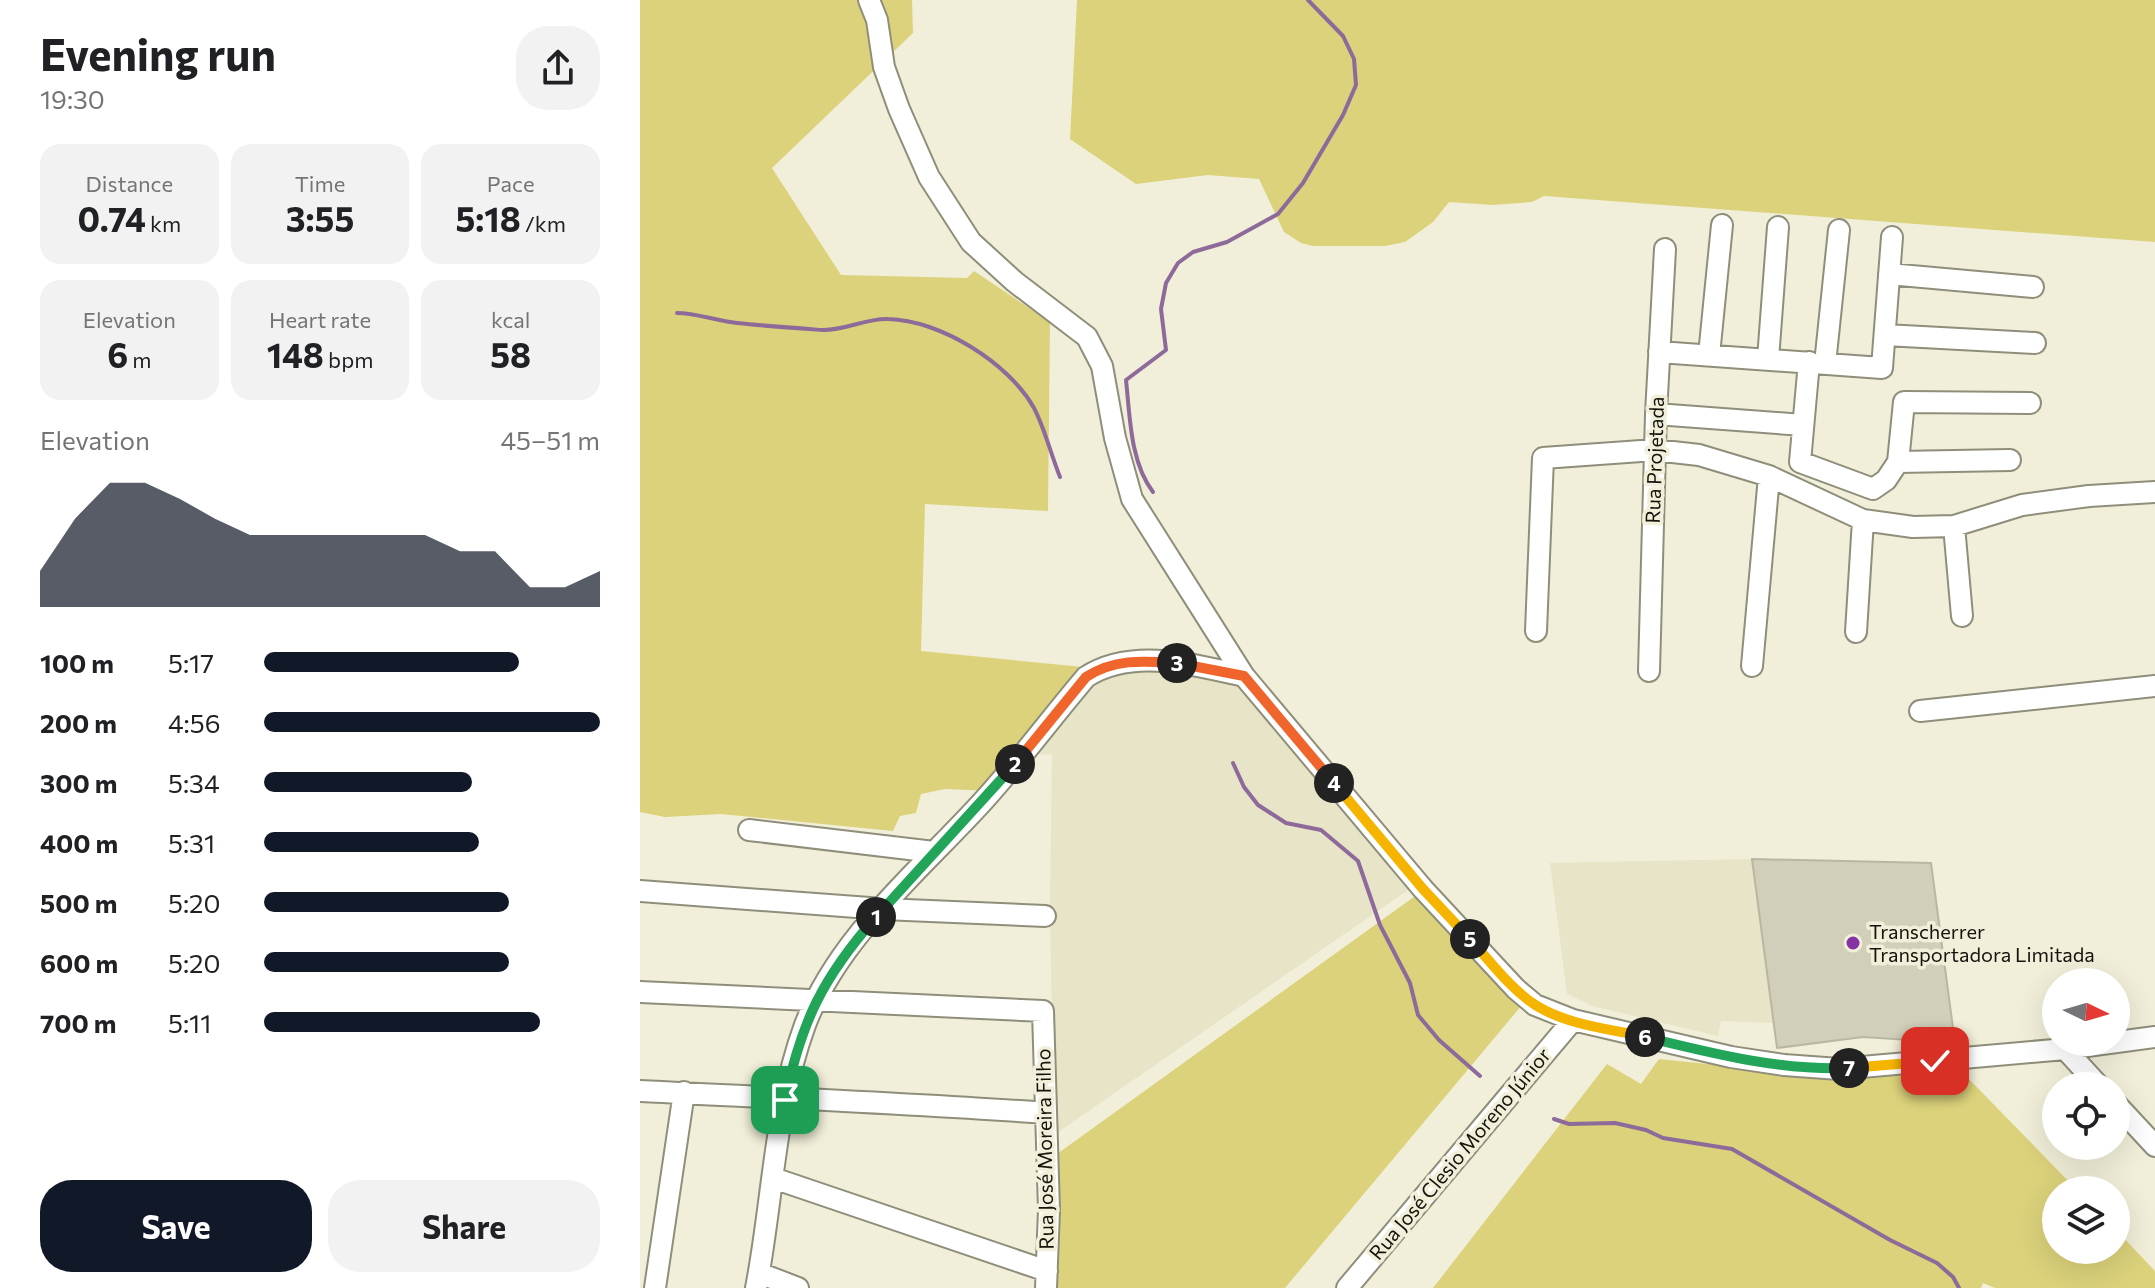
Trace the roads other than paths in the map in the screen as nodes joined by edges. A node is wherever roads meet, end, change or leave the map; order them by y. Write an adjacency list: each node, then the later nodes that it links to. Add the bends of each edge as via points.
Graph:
1 (869, 0): 30 (street, via 884,67 929,177 971,242 1087,337 1102,366 1132,499)
2 (1722, 225): 12 (street)
3 (1778, 227): 13 (street)
4 (1839, 230): 14 (street)
5 (1892, 237): 7 (street)
6 (1665, 249): 11 (street, Rua Projetada)
7 (1889, 274): 8 (street); 9 (street)
8 (2033, 287)
9 (1885, 335): 10 (street); 14 (street, via 1882,368)
10 (2035, 343)
11 (1659, 352): 12 (street); 16 (street, Rua Projetada)
12 (1709, 355): 13 (street)
13 (1768, 359): 14 (street)
14 (1817, 363): 17 (street)
15 (2030, 403): 20 (street, via 1904,402)
16 (1656, 414): 17 (street); 18 (street, Rua Projetada)
17 (1803, 425): 20 (street, via 1800,462 1873,489)
18 (1655, 450): 21 (street, via 1699,455); 26 (street, via 1543,458); 29 (street, Rua Projetada)
19 (2010, 460): 20 (street)
20 (1898, 462)
21 (1769, 476): 23 (street); 28 (street)
22 (2155, 492): 24 (street, via 2022,505)
23 (1863, 520): 24 (street); 27 (street)
24 (1954, 526): 25 (street)
25 (1962, 616)
26 (1536, 631)
27 (1856, 632)
28 (1752, 666)
29 (1649, 671)
30 (1244, 676): 34 (street, via 1189,664 1139,661 1100,668 1086,677); 40 (street, via 1423,889 1516,989 1535,1005)
31 (2155, 686): 32 (street)
32 (1920, 711)
33 (749, 830): 34 (street)
34 (934, 852): 36 (street)
35 (640, 891): 36 (street)
36 (883, 909): 37 (street); 39 (street, via 838,963)
37 (1045, 916)
38 (640, 992): 39 (street)
39 (816, 1001): 48 (street, via 797,1048); 49 (street, Rua José Moreira Filho, via 1043,1011)
40 (1573, 1020): 43 (street, via 1731,1057 1839,1069); 57 (street, Rua José Clesio Moreno Júnior)
41 (2155, 1037): 42 (street)
42 (2130, 1040)
43 (2042, 1051)
44 (2071, 1056): 45 (street)
45 (2086, 1072)
46 (640, 1091): 47 (street)
47 (684, 1092): 48 (street); 55 (street)
48 (785, 1100): 49 (street); 52 (street)
49 (1046, 1113): 53 (street, Rua José Moreira Filho)
50 (2130, 1119): 51 (street)
51 (2155, 1146)
52 (773, 1178): 53 (street); 54 (street)
53 (1047, 1280)
54 (758, 1281): 56 (street)
55 (655, 1288)
56 (798, 1288)
57 (1347, 1288)

